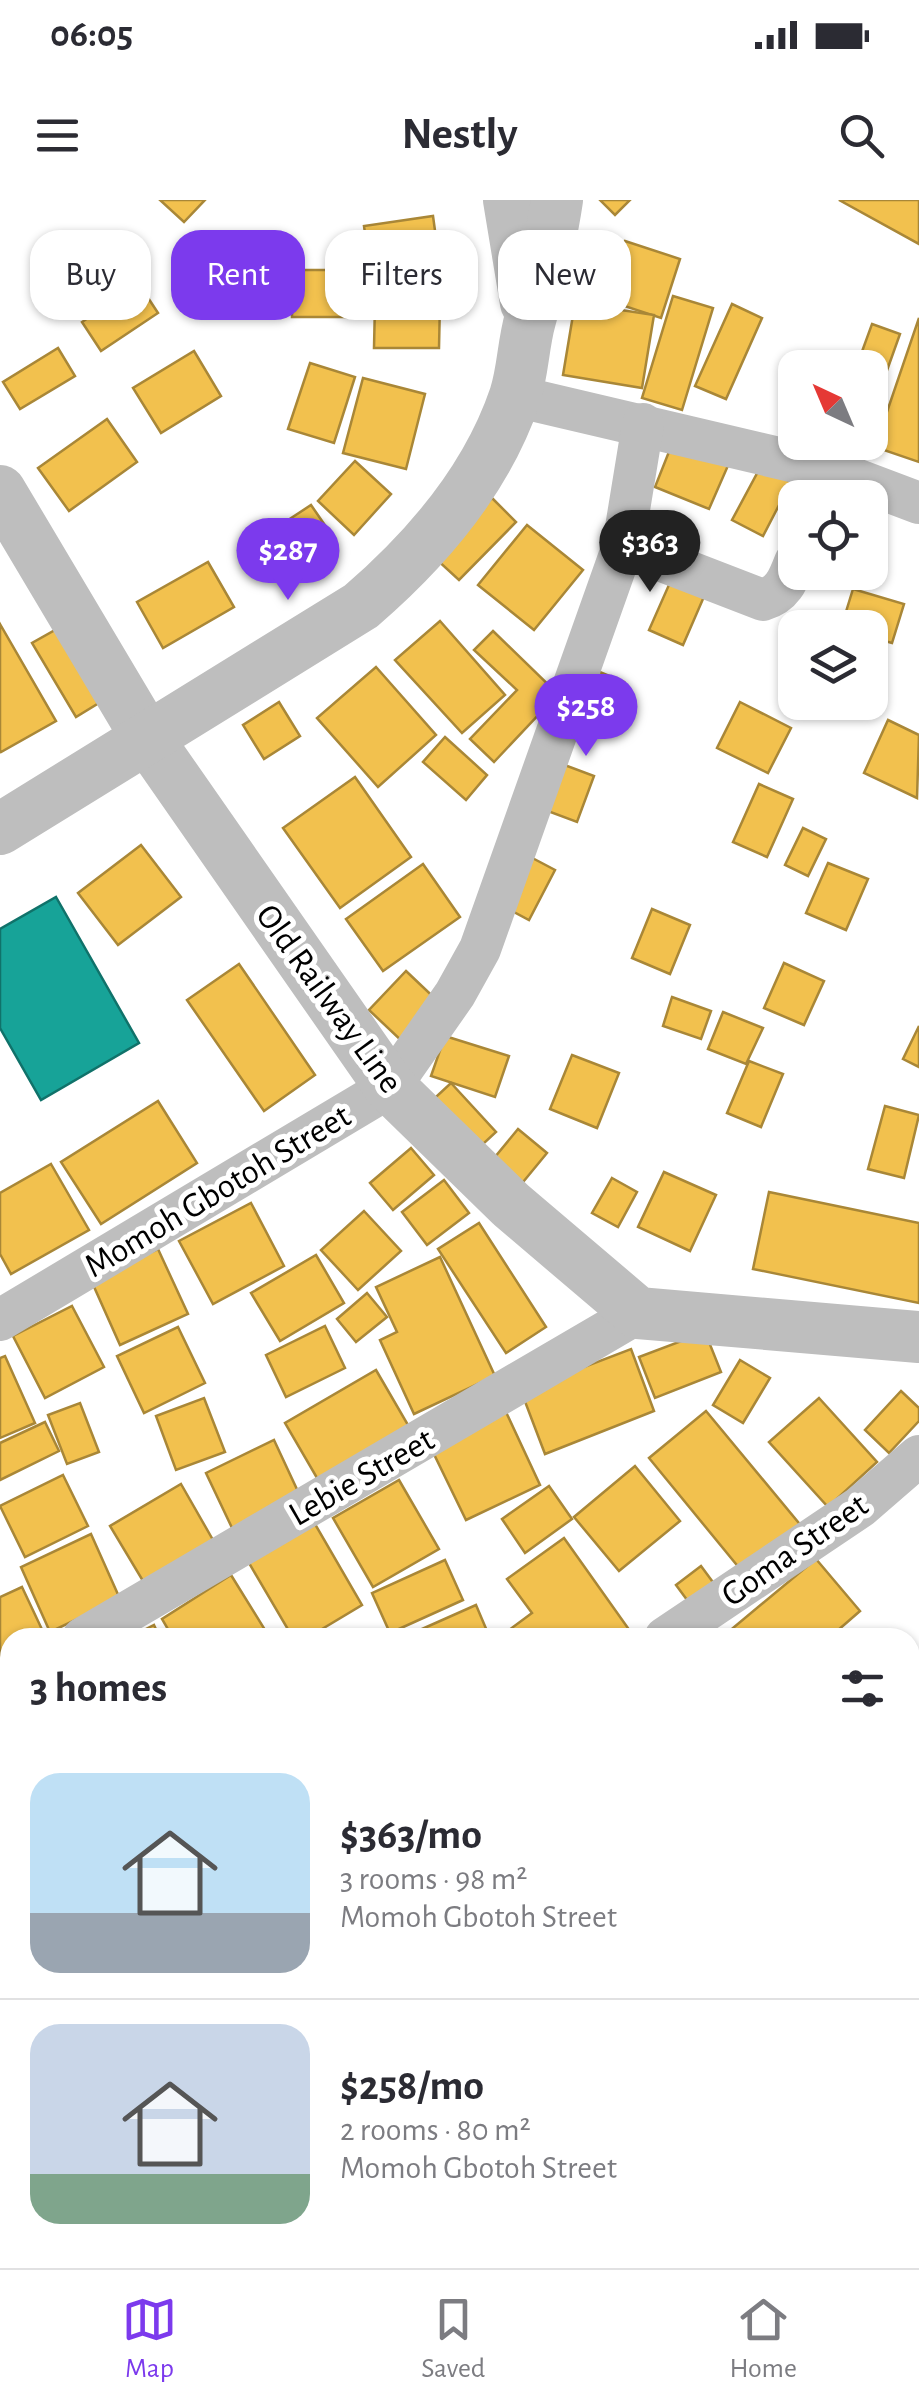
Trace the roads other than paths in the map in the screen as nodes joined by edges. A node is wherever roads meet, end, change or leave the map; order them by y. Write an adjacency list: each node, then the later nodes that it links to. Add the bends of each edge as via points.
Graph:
1 (509, 200): 3 (street)
2 (558, 200): 3 (street)
3 (529, 324): 4 (street)
4 (515, 396): 5 (street); 12 (street, via 486,458 407,566 362,606)
5 (643, 424): 6 (street); 10 (street, Momoh Gbotoh Street)
6 (817, 480)
7 (888, 496): 8 (street)
8 (919, 503)
9 (6, 514): 12 (street, Old Railway Line)
10 (623, 546): 11 (street, via 764,600); 14 (street, Momoh Gbotoh Street, via 480,949)
11 (781, 590)
12 (147, 738): 13 (street); 14 (street, Old Railway Line)
13 (0, 829)
14 (390, 1086): 15 (street, Old Railway Line, via 511,1206); 16 (street, Momoh Gbotoh Street)
15 (638, 1314): 17 (street); 19 (street, Lebie Street)
16 (0, 1320)
17 (919, 1337)
18 (919, 1456): 20 (street, Goma Street, via 860,1507)
19 (100, 1628)
20 (680, 1628)

